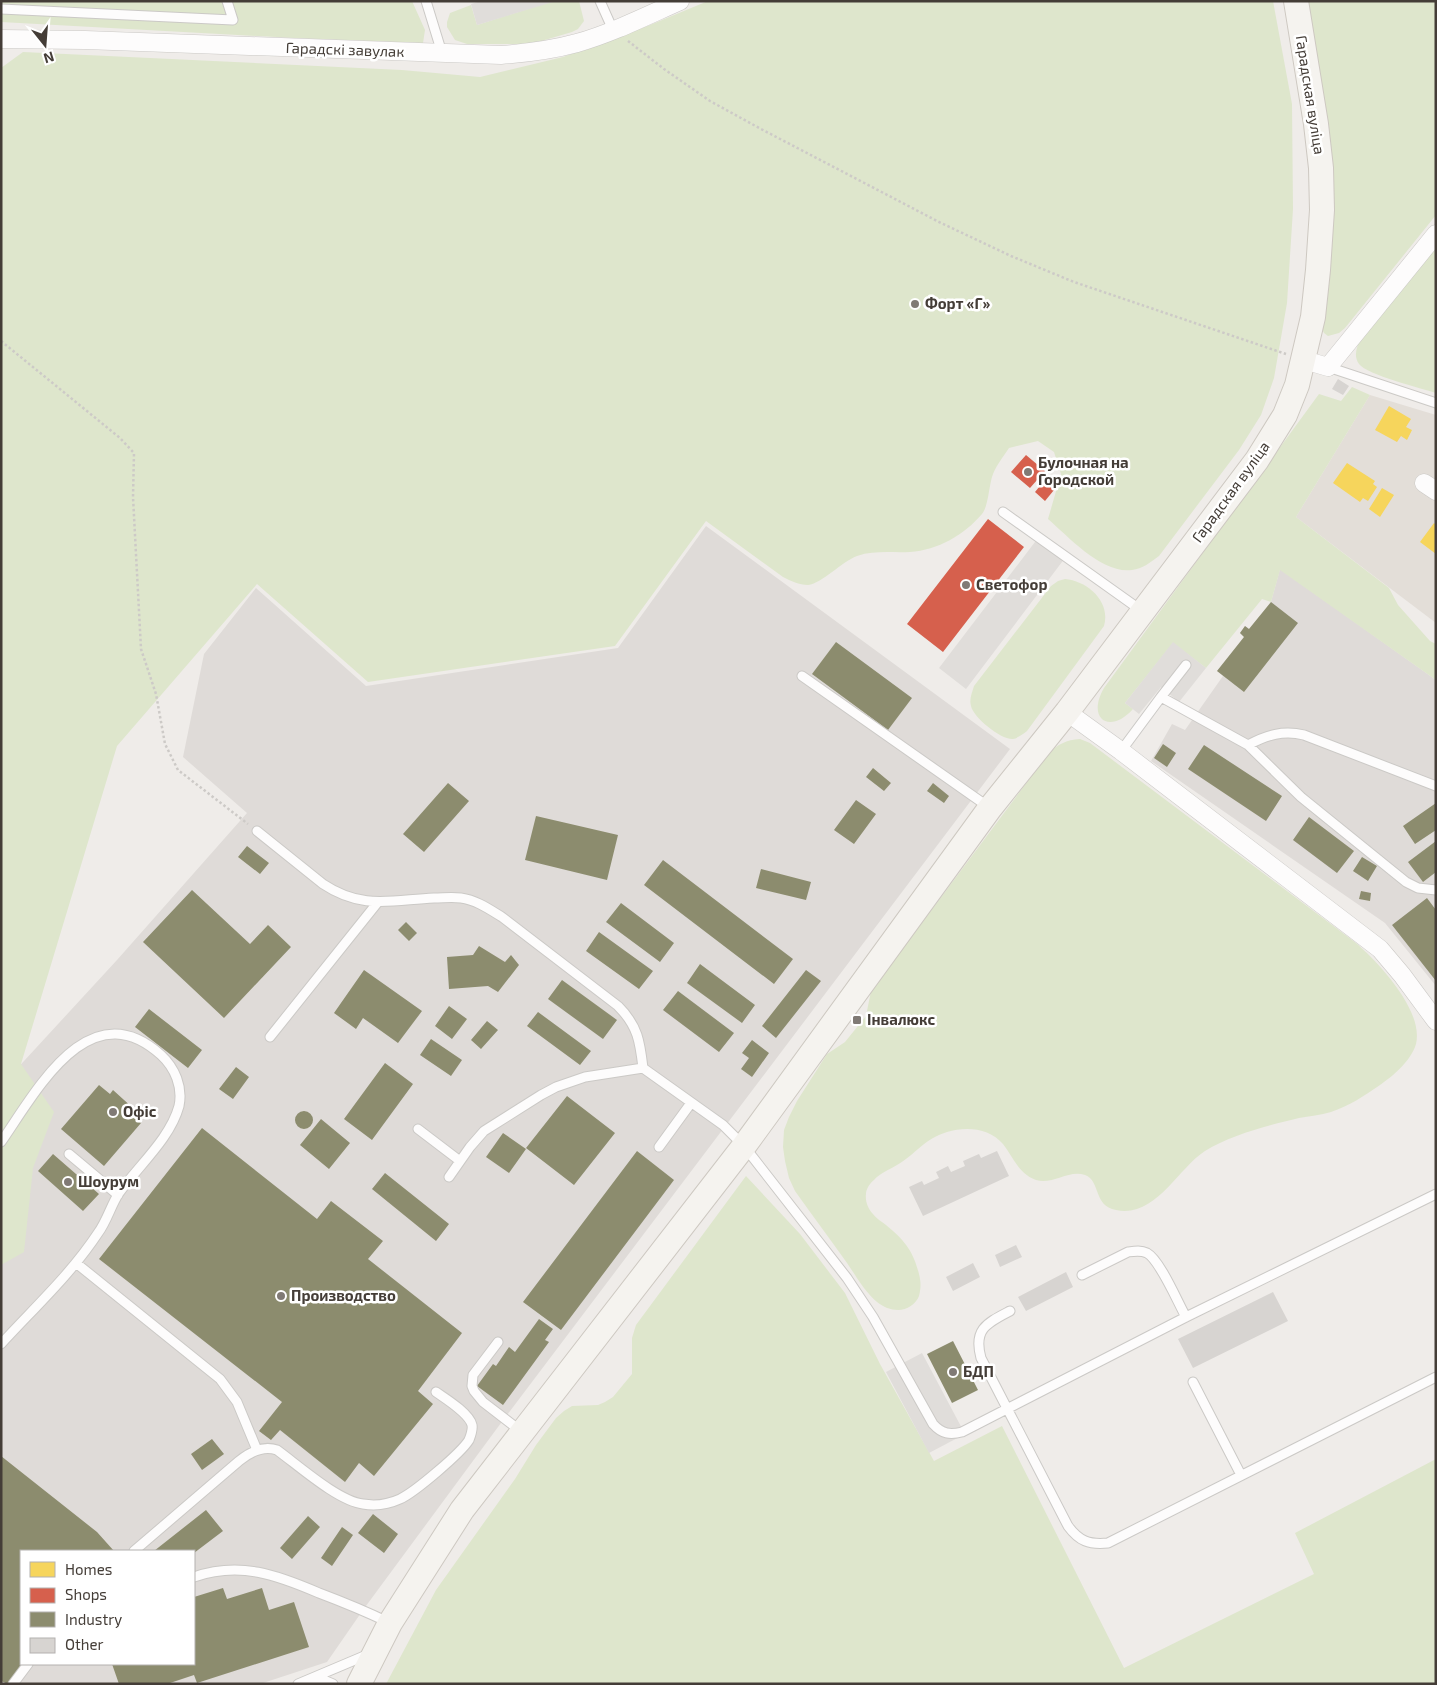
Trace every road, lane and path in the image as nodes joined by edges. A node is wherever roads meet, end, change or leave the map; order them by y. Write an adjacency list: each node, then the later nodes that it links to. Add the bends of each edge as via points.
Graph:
1 (227, 1): 6 (lane, via 233,20)
2 (426, 1): 9 (lane)
3 (600, 1): 7 (lane)
4 (680, 1): 7 (street, Гарадскі завулак)
5 (1296, 1): 12 (main road, Гарадская вуліца, via 1316,124 1322,210 1313,317)
6 (1, 9)
7 (613, 30): 9 (street, Гарадскі завулак, via 541,52 501,55); 12 (path, via 710,101 939,222 1074,282)
8 (1, 39): 9 (street, Гарадскі завулак)
9 (442, 53)
10 (1436, 234): 13 (street)
11 (1, 341): 25 (path, via 134,453 133,497 141,649 156,694 165,744 178,770)
12 (1304, 360): 13 (street); 16 (main road, Гарадская вуліца, via 1285,415 1257,460)
13 (1328, 368): 14 (lane)
14 (1436, 402)
15 (1002, 512): 16 (lane)
16 (1142, 611): 20 (main road, Гарадская вуліца)
17 (1186, 665): 19 (lane)
18 (802, 676): 24 (lane)
19 (1161, 697): 21 (lane); 22 (lane)
20 (1067, 712): 22 (street); 24 (main road, Гарадская вуліца)
21 (1248, 745): 23 (lane, via 1273,734 1293,732); 26 (lane, via 1301,797 1406,882 1418,888)
22 (1121, 751): 28 (street, via 1380,949)
23 (1436, 786)
24 (990, 808): 34 (main road, Гарадская вуліца)
25 (257, 831): 27 (lane, via 335,892 363,902)
26 (1436, 890)
27 (378, 902): 29 (lane); 30 (lane, via 461,898 474,901 502,917 618,1006 638,1036)
28 (1436, 1021)
29 (270, 1037)
30 (643, 1068): 31 (lane); 37 (lane, via 584,1077 556,1087 484,1130)
31 (691, 1103): 34 (lane); 35 (lane)
32 (418, 1129): 37 (lane)
33 (1, 1142): 40 (lane, via 51,1070 74,1049 101,1036 116,1034 143,1041 170,1064 180,1095 168,1131)
34 (744, 1146): 50 (lane, via 847,1278 873,1317 933,1424 938,1429 956,1434); 51 (main road, Гарадская вуліца)
35 (659, 1148)
36 (69, 1154): 40 (lane)
37 (460, 1161): 38 (lane)
38 (448, 1177)
39 (1436, 1194): 44 (lane)
40 (118, 1195): 41 (lane, via 107,1220)
41 (76, 1263): 46 (lane); 52 (lane, via 220,1379 237,1402)
42 (1082, 1275): 44 (lane, via 1128,1252 1146,1252 1159,1265)
43 (1010, 1311): 50 (lane, via 988,1323 978,1340 980,1358)
44 (1186, 1317): 50 (lane)
45 (498, 1342): 51 (lane, via 473,1375 472,1386 483,1402)
46 (1, 1344)
47 (1436, 1377): 53 (lane)
48 (1193, 1382): 53 (lane)
49 (436, 1392): 52 (lane, via 469,1420 472,1426 469,1439 422,1484 401,1499 372,1505 353,1502 335,1493 277,1450)
50 (1007, 1409): 53 (lane, via 1068,1526 1087,1542 1108,1542)
51 (522, 1432): 56 (main road, Гарадская вуліца, via 462,1510)
52 (257, 1450): 54 (lane, via 239,1461)
53 (1241, 1475)
54 (135, 1550)
55 (195, 1577): 56 (lane, via 233,1570 267,1573)
56 (390, 1623): 57 (main road, Гарадская вуліца)
57 (376, 1651): 59 (lane); 62 (main road, Гарадская вуліца)
58 (27, 1665): 60 (lane)
59 (302, 1682): 61 (lane, via 326,1681)
60 (13, 1684)
61 (333, 1684)
62 (359, 1684)

